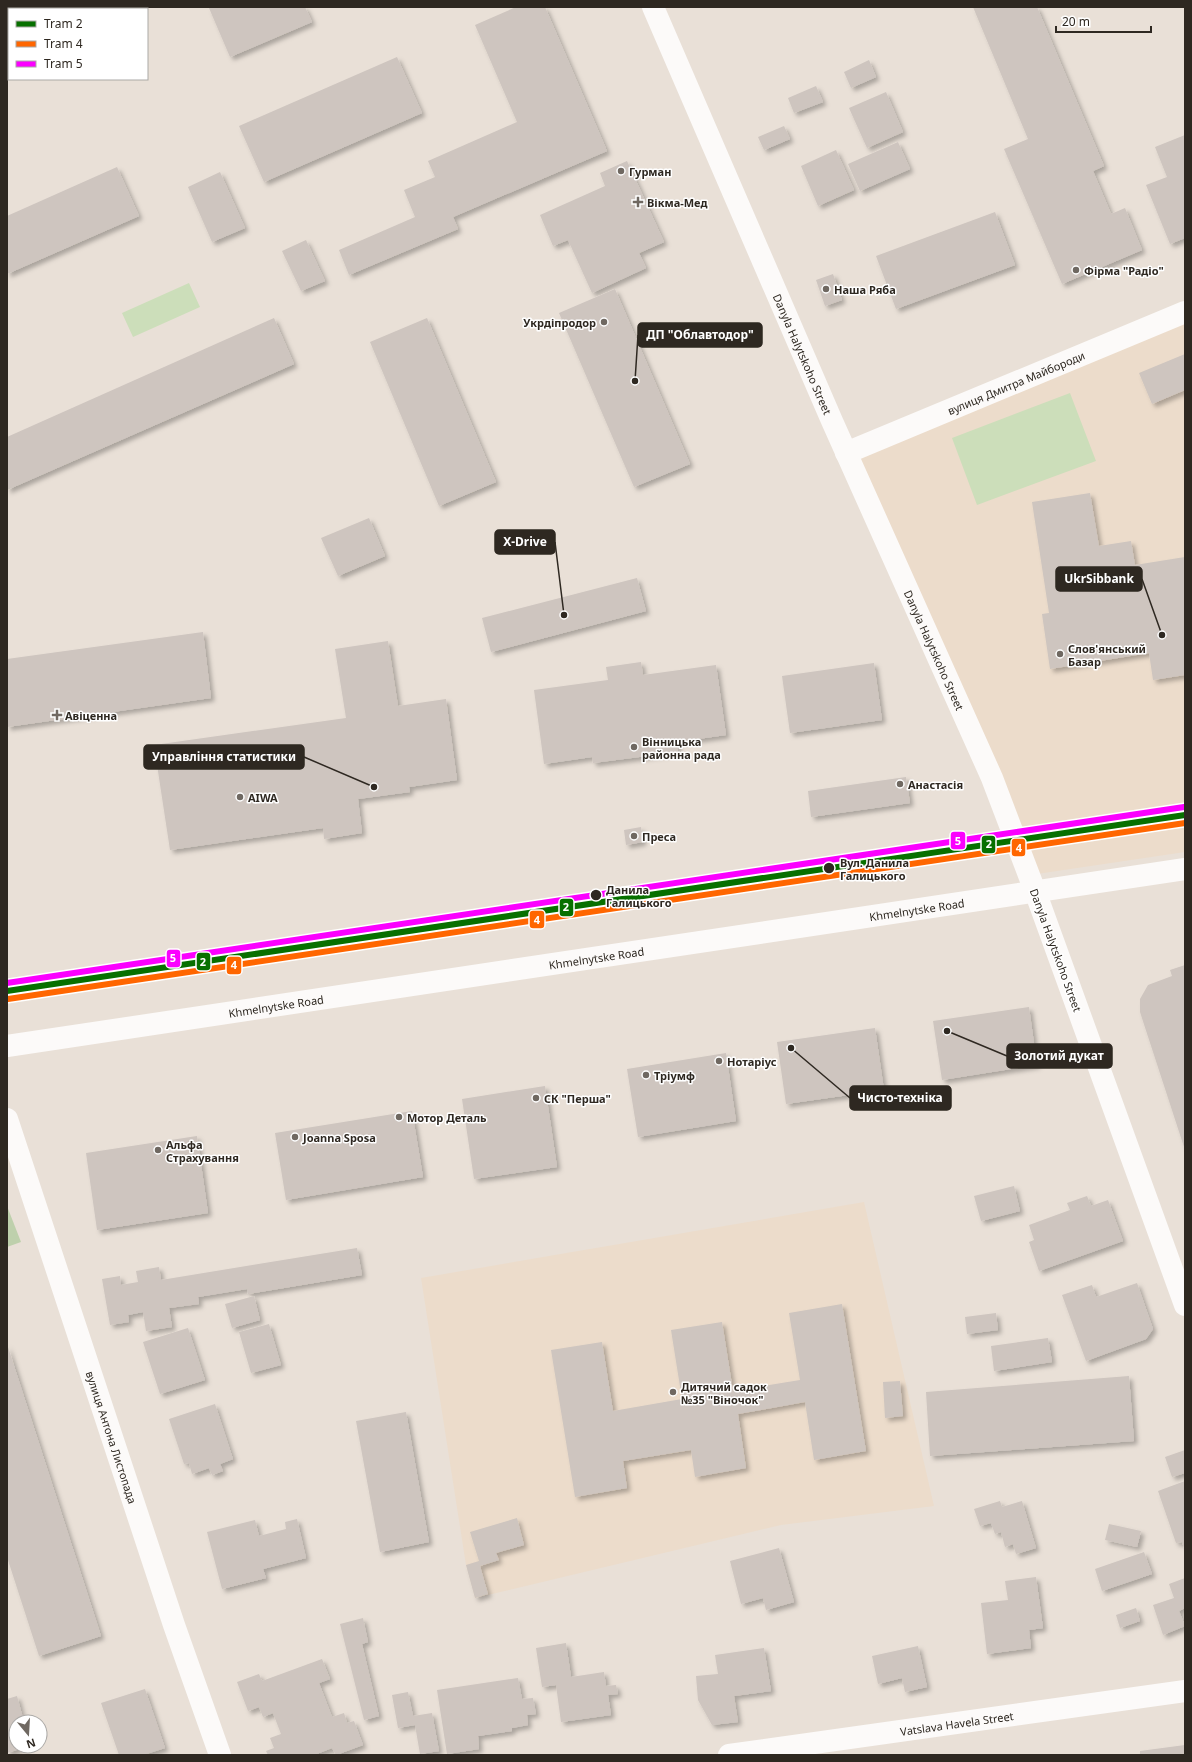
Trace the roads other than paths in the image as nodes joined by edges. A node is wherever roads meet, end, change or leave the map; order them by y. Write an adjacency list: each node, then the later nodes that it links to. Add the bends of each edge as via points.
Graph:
1 (653, 7): 3 (main road, Danyla Halytskoho Street)
2 (1185, 312): 3 (main road, вулиця Дмитра Майбороди)
3 (846, 453): 5 (main road, Danyla Halytskoho Street, via 992,778)
4 (1185, 869): 5 (main road, Khmelnytske Road)
5 (1035, 891): 6 (main road, Khmelnytske Road); 8 (main road, Danyla Halytskoho Street)
6 (7, 1046)
7 (7, 1119): 10 (main road, вулиця Антона Листопада, via 174,1625)
8 (1185, 1305)
9 (1185, 1691): 11 (main road, Vatslava Havela Street)
10 (220, 1755)
11 (729, 1755)

